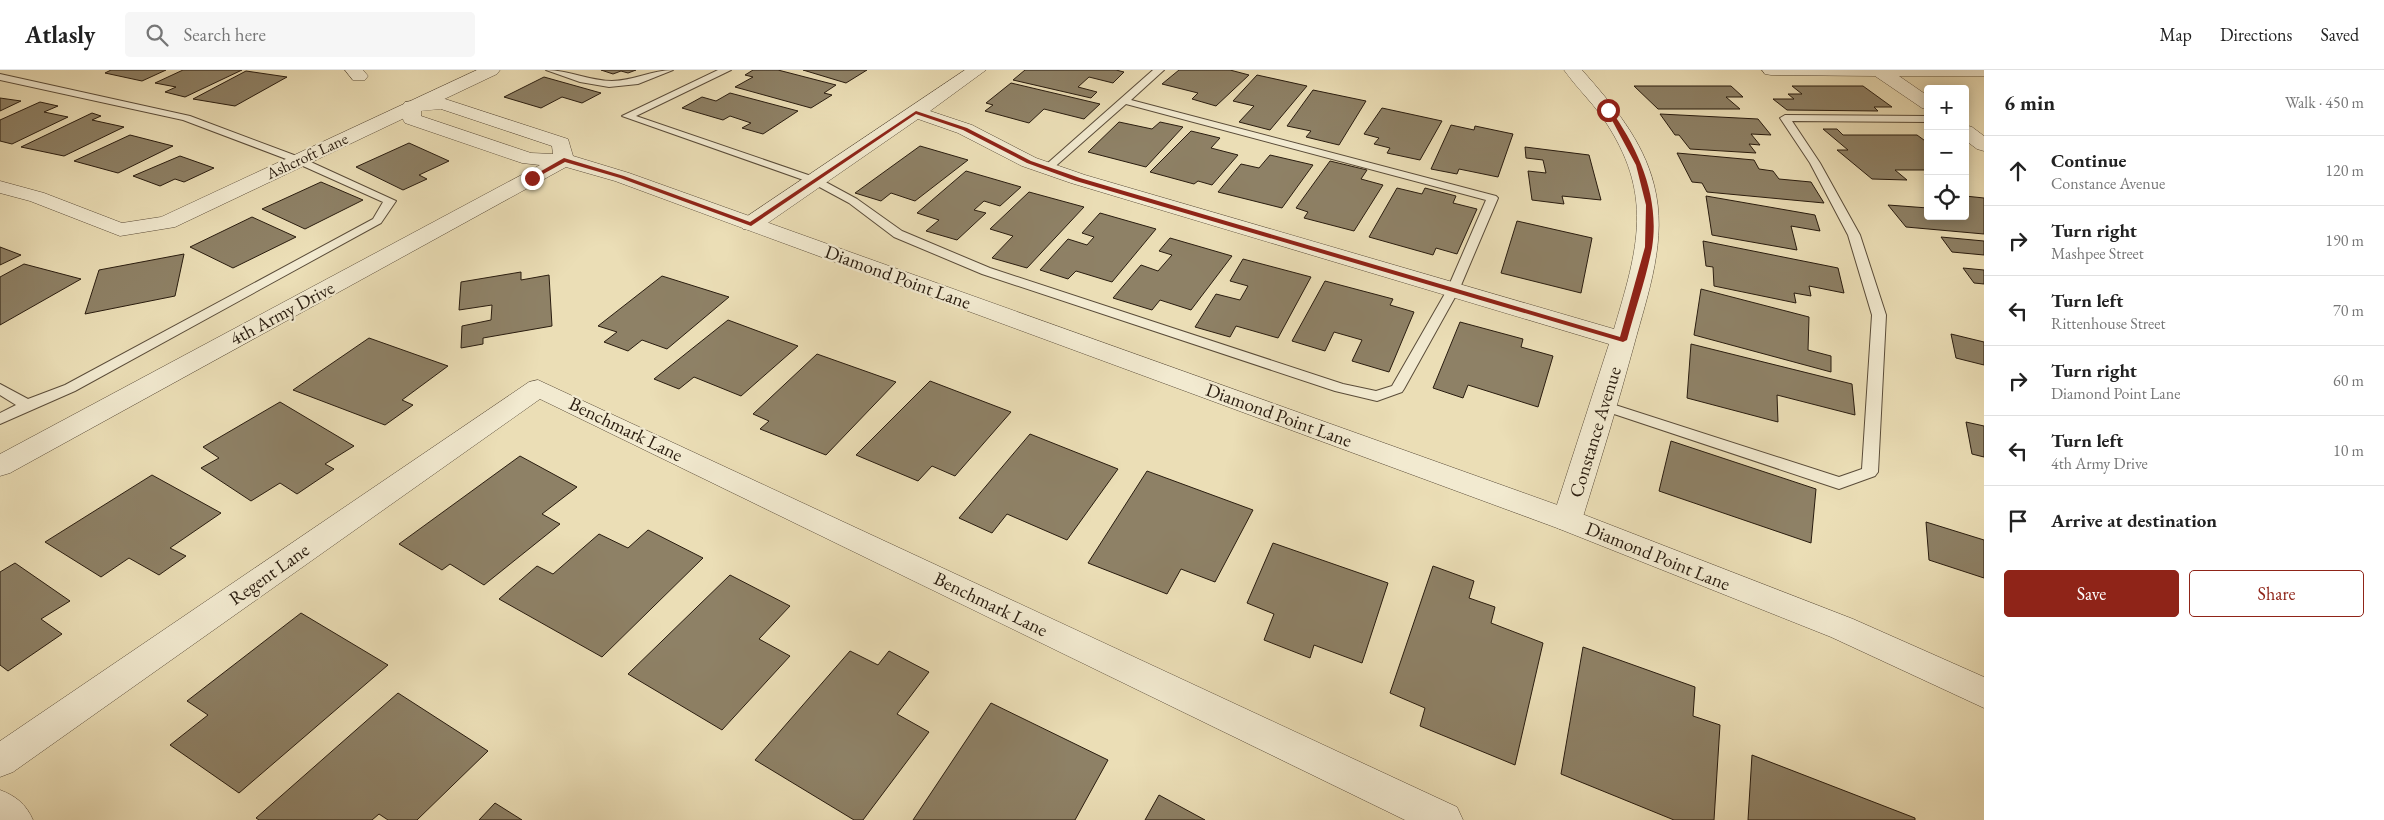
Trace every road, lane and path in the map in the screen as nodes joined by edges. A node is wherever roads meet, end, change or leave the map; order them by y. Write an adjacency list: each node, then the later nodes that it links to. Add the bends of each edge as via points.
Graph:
1 (491, 70): 14 (street, Ashcroft Lane)
2 (551, 70): 3 (lane, via 592,83 620,85 640,82)
3 (668, 70)
4 (726, 70): 22 (lane, via 627,116)
5 (977, 70): 15 (street)
6 (1159, 70): 12 (lane)
7 (1573, 70): 26 (street, Constance Avenue, via 1621,128 1646,184 1649,247)
8 (1771, 70): 9 (street)
9 (1880, 70): 10 (street); 13 (street)
10 (1984, 71)
11 (0, 77): 19 (lane, via 186,118)
12 (1124, 101): 21 (lane); 25 (lane, via 1492,198)
13 (1924, 101)
14 (411, 106): 19 (street, Ashcroft Lane); 20 (street, Diamond Point Lane, via 412,119 529,159)
15 (916, 112): 21 (street, via 965,129); 22 (street)
16 (1924, 119): 30 (lane, via 1785,118 1815,163 1854,234 1879,315 1870,472 1839,483)
17 (1969, 135): 18 (street)
18 (1984, 145)
19 (298, 160): 23 (street, Ashcroft Lane, via 167,222 120,230 37,197); 29 (lane, via 390,201 377,221 70,388)
20 (564, 160): 24 (street, Diamond Point Lane, via 622,177); 32 (street, 4th Army Drive)
21 (1046, 169): 25 (street)
22 (816, 181): 24 (street); 25 (lane, via 853,201 898,234 986,271 1340,388 1377,396 1397,389)
23 (0, 187)
24 (751, 224): 33 (street, Diamond Point Lane)
25 (1453, 290): 26 (street)
26 (1623, 340): 30 (street, Constance Avenue)
27 (538, 388): 35 (street, Regent Lane); 38 (street, Benchmark Lane)
28 (0, 389): 29 (lane)
29 (27, 404): 31 (lane)
30 (1604, 406): 33 (street, Constance Avenue)
31 (0, 419)
32 (0, 466)
33 (1567, 520): 34 (street, Diamond Point Lane, via 1842,628)
34 (1984, 693)
35 (0, 761)
36 (0, 807): 37 (street)
37 (14, 820)
38 (1444, 820)

